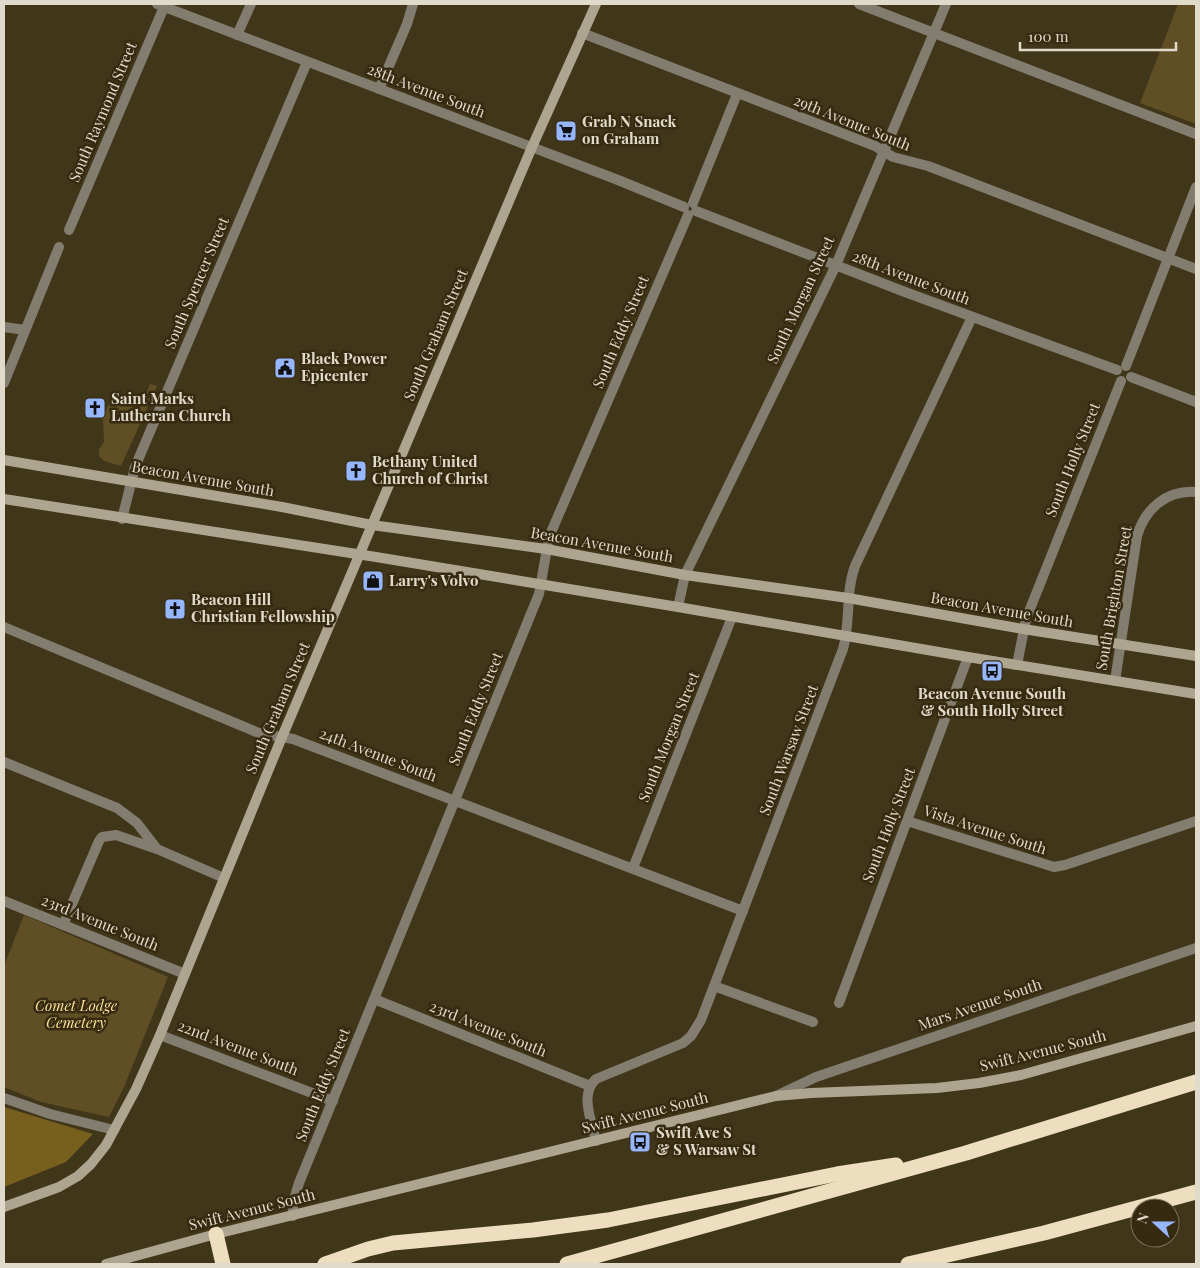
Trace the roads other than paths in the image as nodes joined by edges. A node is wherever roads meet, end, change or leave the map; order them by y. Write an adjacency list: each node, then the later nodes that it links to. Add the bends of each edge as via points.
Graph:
1 (250, 4): 9 (street)
2 (413, 4): 11 (street)
3 (596, 4): 7 (street, South Graham Street)
4 (859, 4): 8 (street)
5 (946, 4): 8 (street, South Morgan Street)
6 (160, 5): 9 (street, 28th Avenue South); 18 (street, South Raymond Street)
7 (582, 33): 12 (street, 29th Avenue South); 14 (street, South Graham Street)
8 (934, 33): 13 (street); 15 (street, South Morgan Street)
9 (237, 35): 10 (street, 28th Avenue South)
10 (307, 62): 11 (street, 28th Avenue South); 32 (street, South Spencer Street)
11 (380, 89): 14 (street, 28th Avenue South)
12 (737, 94): 15 (street, 29th Avenue South); 17 (street, South Eddy Street)
13 (1196, 134)
14 (532, 147): 17 (street, 28th Avenue South); 36 (street, South Graham Street)
15 (884, 151): 20 (street, 29th Avenue South); 21 (street, South Morgan Street)
16 (1196, 186): 20 (street)
17 (690, 209): 21 (street, 28th Avenue South); 37 (street, South Eddy Street)
18 (69, 230)
19 (59, 247): 25 (street)
20 (1168, 259): 22 (street, 29th Avenue South); 26 (street)
21 (836, 265): 23 (street, 28th Avenue South); 39 (street, South Morgan Street)
22 (1196, 269)
23 (972, 317): 26 (street, 28th Avenue South); 41 (street, South Warsaw Street, via 855,566)
24 (4, 327): 25 (street)
25 (25, 330): 29 (street)
26 (1122, 368): 27 (street, via 1131,370); 28 (street, via 1117,376)
27 (1131, 377): 28 (street); 30 (street)
28 (1121, 381): 45 (street, South Holly Street)
29 (4, 383)
30 (1196, 402)
31 (4, 460): 32 (street, Beacon Avenue South)
32 (131, 481): 35 (street, South Spencer Street); 36 (street, Beacon Avenue South)
33 (1196, 492): 47 (street, South Brighton Street, via 1165,500 1152,507 1146,515 1137,536)
34 (4, 499): 35 (street)
35 (122, 519): 38 (street)
36 (372, 524): 37 (street, Beacon Avenue South); 38 (street, South Graham Street)
37 (546, 549): 39 (street, Beacon Avenue South); 40 (street, South Eddy Street)
38 (360, 554): 40 (street); 53 (street, South Graham Street)
39 (685, 575): 41 (street, Beacon Avenue South); 42 (street, South Morgan Street)
40 (541, 584): 42 (street); 55 (street, South Eddy Street)
41 (848, 598): 45 (street, Beacon Avenue South); 46 (street, South Warsaw Street)
42 (678, 607): 43 (street)
43 (732, 617): 46 (street); 59 (street, South Morgan Street)
44 (4, 627): 53 (street, 24th Avenue South, via 208,713 259,733)
45 (1023, 629): 47 (street, Beacon Avenue South); 50 (street, South Holly Street)
46 (846, 637): 49 (street); 62 (street, South Warsaw Street)
47 (1120, 644): 48 (street, Beacon Avenue South); 51 (street, South Brighton Street)
48 (1196, 656)
49 (968, 658): 50 (street); 56 (street, South Holly Street)
50 (1017, 665): 51 (street)
51 (1114, 681): 52 (street)
52 (1196, 694)
53 (282, 737): 55 (street, 24th Avenue South); 60 (street, South Graham Street)
54 (4, 762): 58 (street, via 117,808 137,823)
55 (455, 801): 59 (street, 24th Avenue South); 67 (street, South Eddy Street)
56 (906, 821): 57 (street, Vista Avenue South, via 1054,867); 68 (street, South Holly Street)
57 (1196, 821)
58 (157, 849): 60 (street); 63 (street, via 116,835 102,836)
59 (633, 868): 62 (street, 24th Avenue South)
60 (224, 878): 65 (street, South Graham Street)
61 (4, 901): 63 (street, 23rd Avenue South)
62 (743, 911): 66 (street, South Warsaw Street)
63 (63, 925): 65 (street, 23rd Avenue South)
64 (1196, 948): 74 (street, Mars Avenue South, via 816,1077)
65 (184, 974): 71 (street, South Graham Street)
66 (714, 986): 69 (street); 73 (street, South Warsaw Street, via 696,1030 682,1043 596,1079)
67 (374, 1000): 73 (street, 23rd Avenue South); 76 (street, South Eddy Street)
68 (839, 1003)
69 (813, 1022)
70 (1196, 1026): 74 (street, Swift Avenue South, via 1021,1075 979,1083)
71 (160, 1035): 76 (street, 22nd Avenue South); 77 (street, South Graham Street)
72 (1196, 1082): 79 (highway)
73 (590, 1086): 78 (street, via 587,1099)
74 (776, 1096): 78 (street, Swift Avenue South)
75 (4, 1098): 77 (street, via 50,1114)
76 (333, 1101): 82 (street, South Eddy Street, via 295,1194)
77 (114, 1130): 81 (street, South Graham Street, via 95,1159 70,1182)
78 (596, 1141): 82 (street, Swift Avenue South)
79 (966, 1154): 86 (highway, via 829,1175 608,1220 387,1244); 87 (highway)
80 (1196, 1192): 88 (highway, via 1044,1233)
81 (4, 1207)
82 (293, 1216): 83 (street, Swift Avenue South)
83 (216, 1234): 84 (street, Swift Avenue South); 85 (highway)
84 (106, 1264)
85 (223, 1264)
86 (325, 1264)
87 (567, 1264)
88 (908, 1264)

